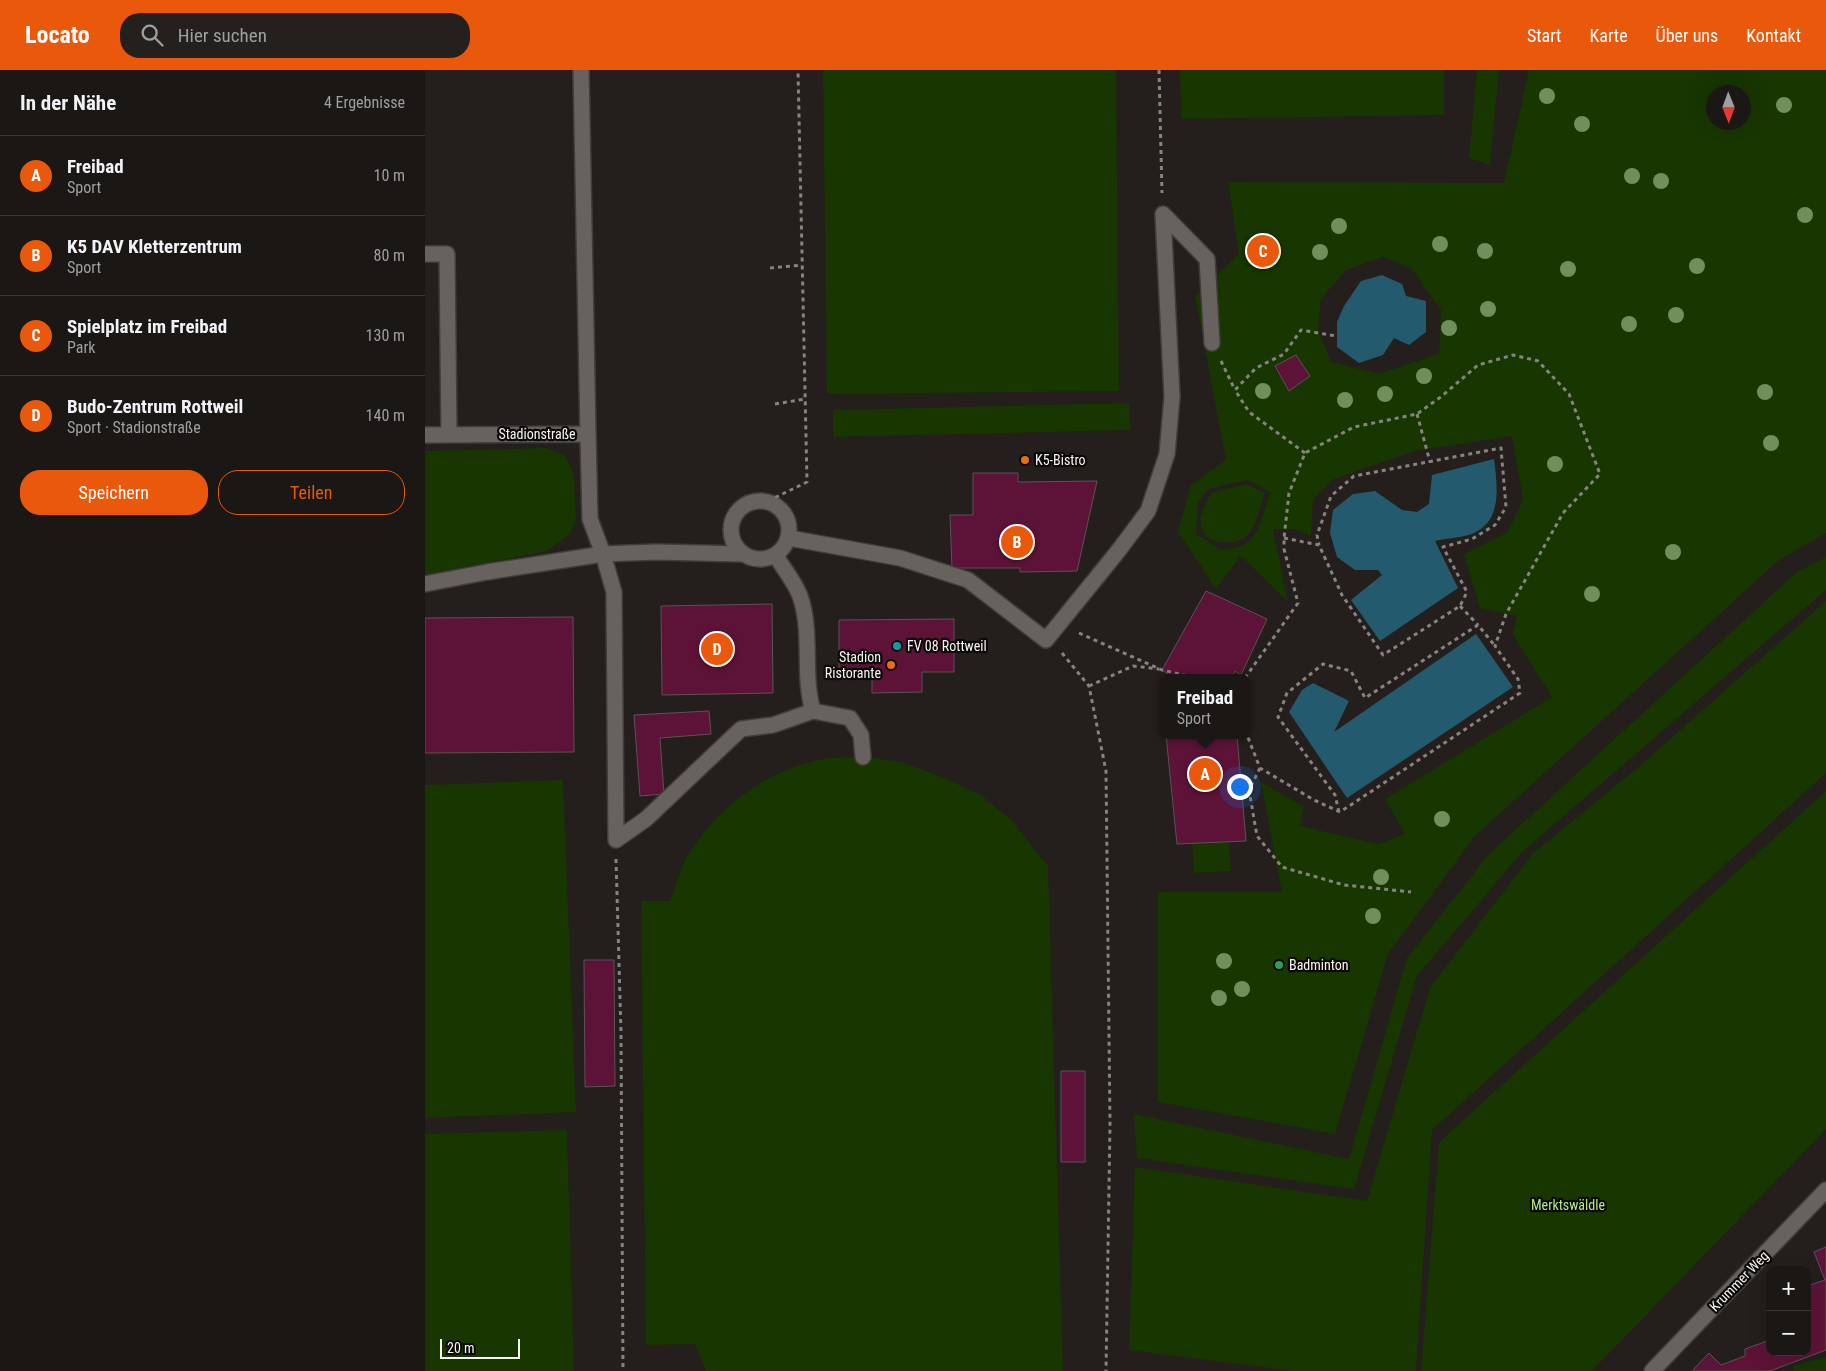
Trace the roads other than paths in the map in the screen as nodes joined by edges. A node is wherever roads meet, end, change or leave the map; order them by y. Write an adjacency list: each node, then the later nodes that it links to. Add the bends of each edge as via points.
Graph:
1 (581, 70): 6 (street)
2 (425, 254): 5 (street, via 447,254)
3 (1213, 343): 7 (street, via 1207,259 1163,214 1172,397 1167,454 1148,511 1046,640 968,580 900,558)
4 (425, 434): 5 (street, Stadionstraße)
5 (449, 434): 6 (street, Stadionstraße)
6 (588, 434): 8 (street, Stadionstraße, via 589,518)
7 (789, 538): 9 (street, via 790,526 778,506 768,501 756,501 737,512 732,523 731,535); 10 (street)
8 (603, 554): 9 (street); 11 (street); 12 (street, Stadionstraße, via 615,592 615,840 646,819 741,729 773,725)
9 (743, 554): 10 (street, via 765,560)
10 (776, 556): 12 (street, via 799,594 806,620 809,696)
11 (425, 584)
12 (813, 711): 13 (street, via 850,718 861,735)
13 (863, 757)
14 (1826, 1190): 15 (street, Krummer Weg)
15 (1652, 1371)

